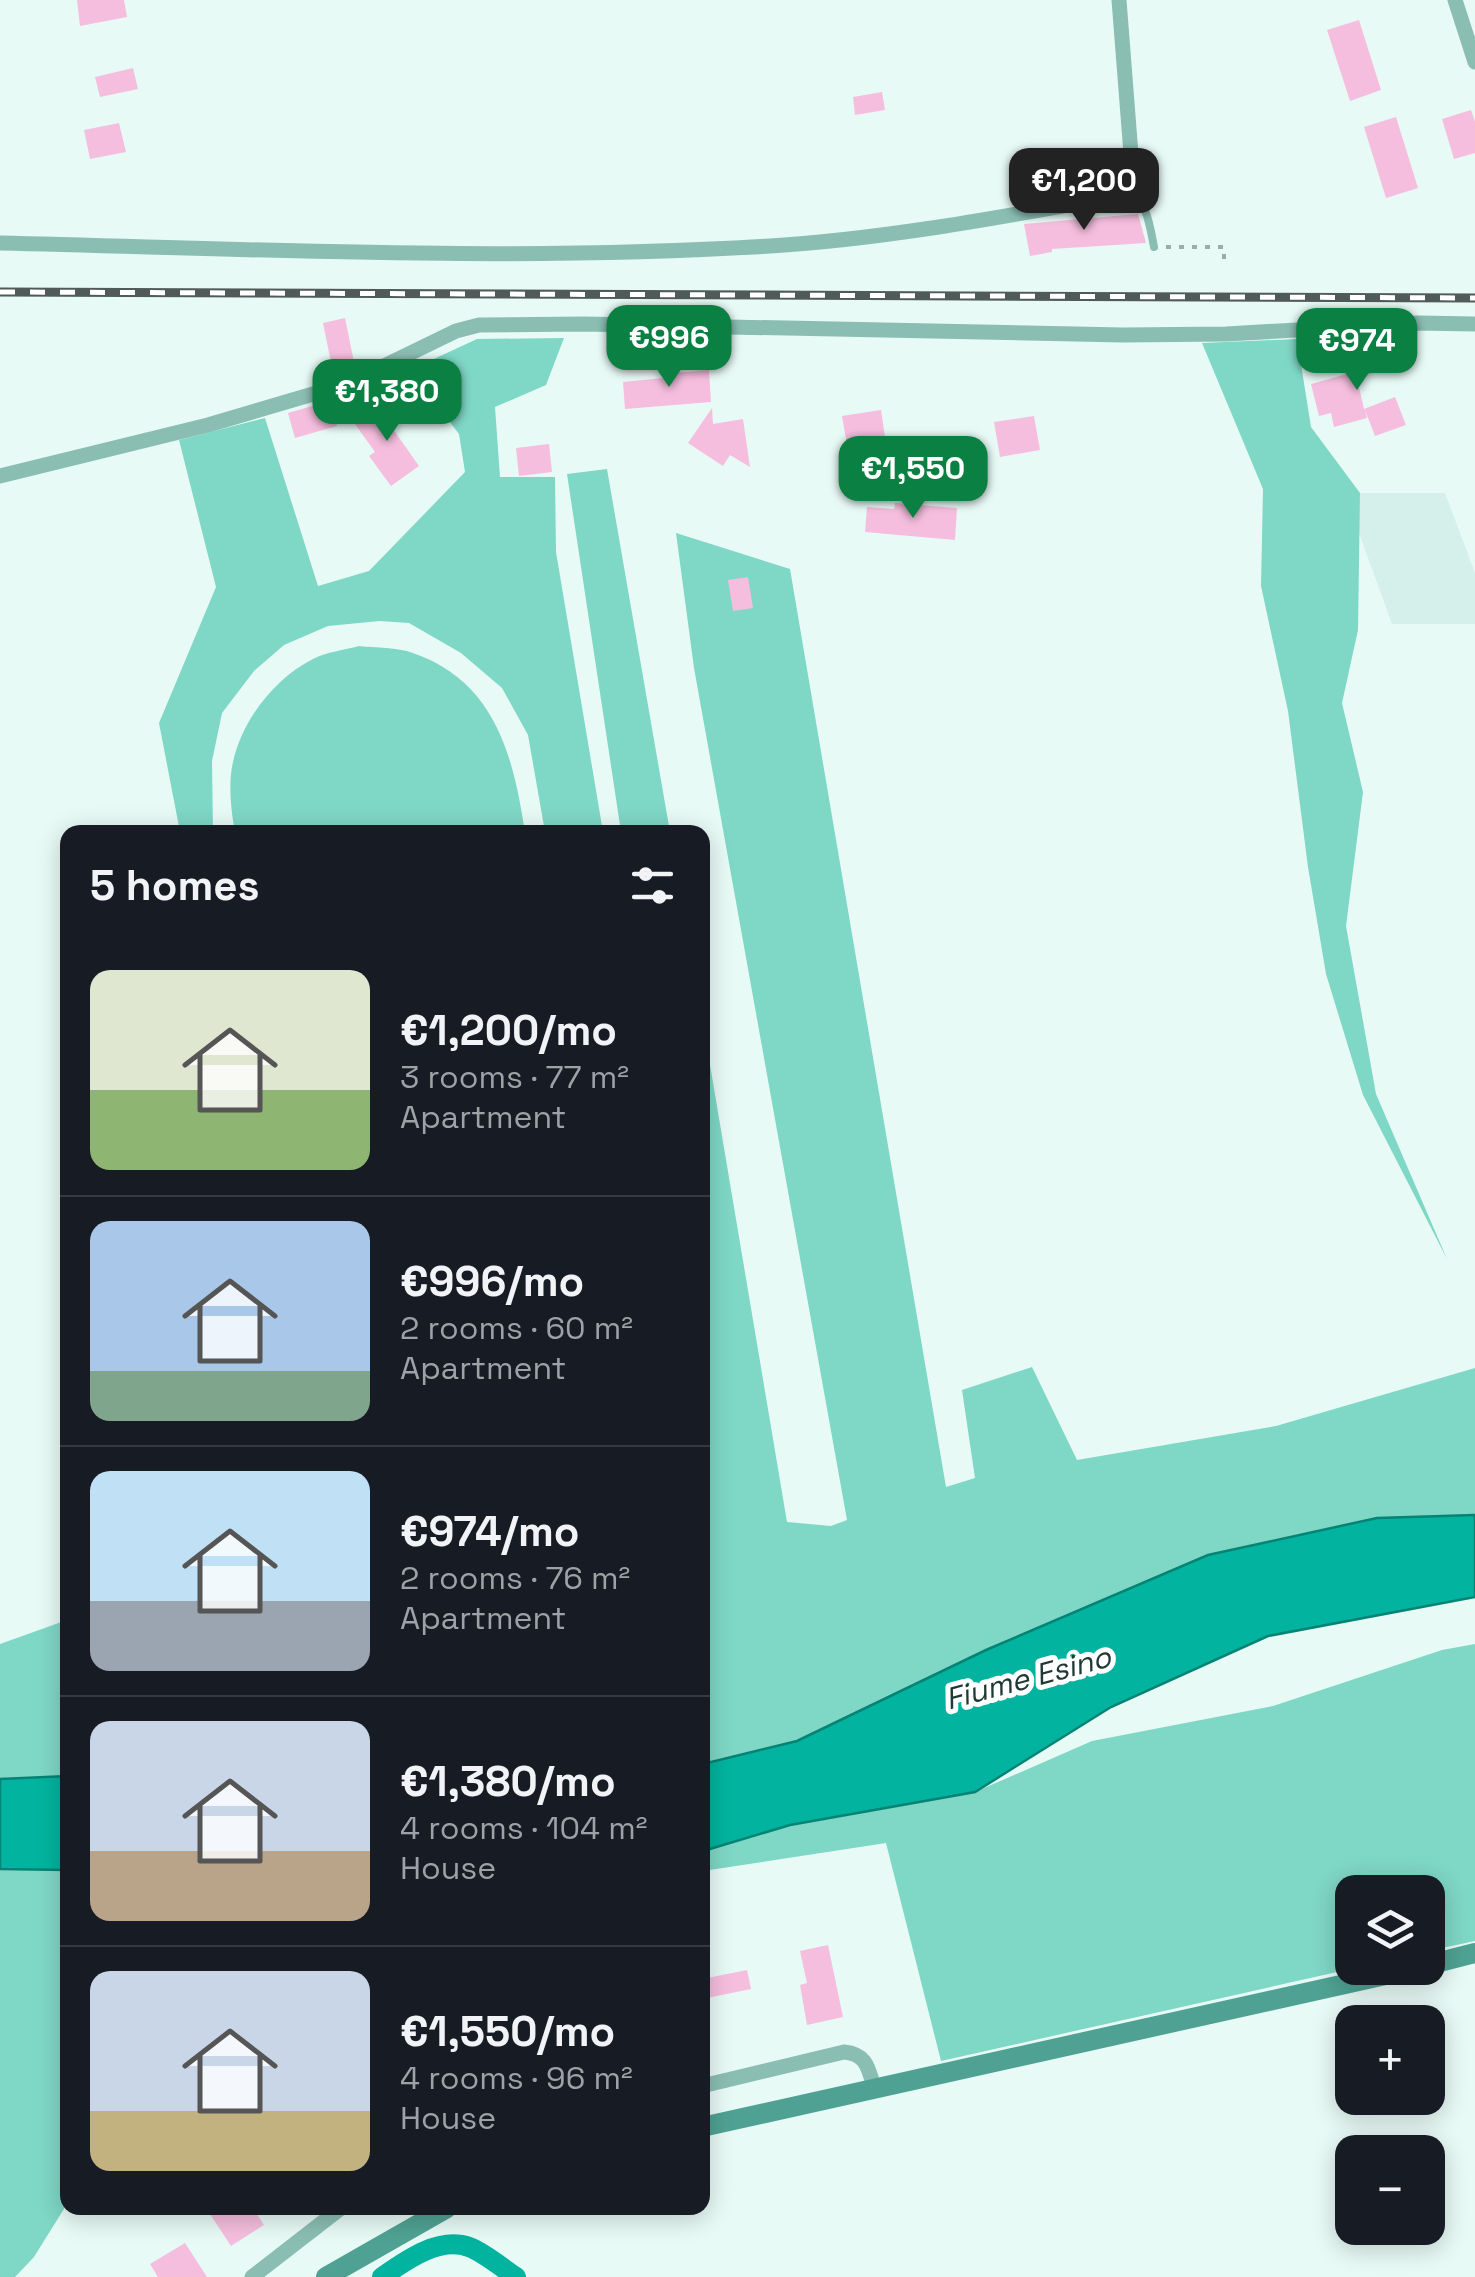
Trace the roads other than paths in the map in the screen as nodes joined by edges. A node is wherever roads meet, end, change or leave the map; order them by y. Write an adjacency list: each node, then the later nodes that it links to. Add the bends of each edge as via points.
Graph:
1 (1118, 0): 4 (street, via 1132,147)
2 (1454, 0): 3 (street)
3 (1475, 62)
4 (1124, 184): 5 (street, via 1107,198 896,234 772,246 599,252); 6 (lane, via 1146,208)
5 (0, 244)
6 (1154, 247)
7 (1475, 324): 8 (street, via 1124,336 479,326 347,384)
8 (0, 476)
9 (1475, 1953): 10 (main road)
10 (1445, 1961)
11 (1475, 1962): 12 (main road)
12 (1445, 1965)
13 (1344, 1985): 15 (main road)
14 (710, 2084): 15 (street, via 844,2052 867,2062)
15 (874, 2087): 16 (main road)
16 (710, 2125)
17 (332, 2215): 19 (street)
18 (435, 2215): 20 (main road)
19 (252, 2277)
20 (326, 2277)

